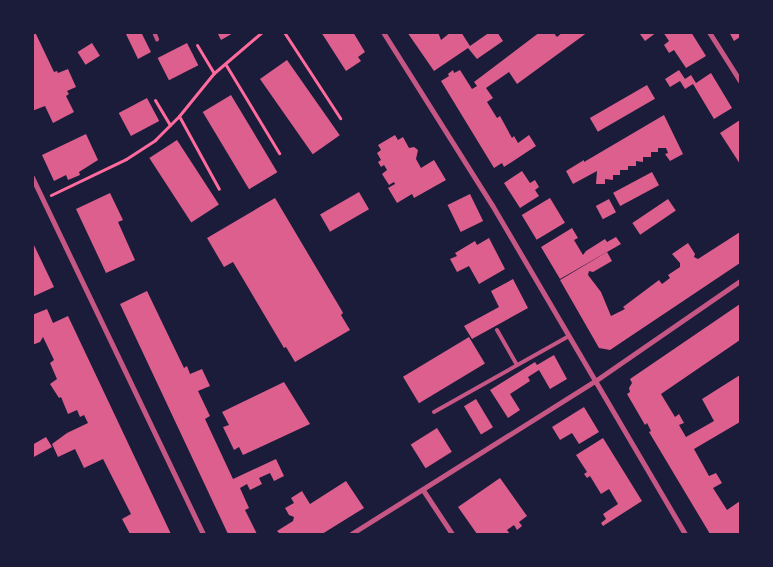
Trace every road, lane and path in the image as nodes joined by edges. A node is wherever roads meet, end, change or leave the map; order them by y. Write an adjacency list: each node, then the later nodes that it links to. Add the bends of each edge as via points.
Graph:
1 (154, 32): 6 (lane)
2 (262, 32): 8 (path)
3 (284, 32): 13 (path)
4 (383, 32): 21 (street, via 492,205)
5 (709, 32): 10 (street)
6 (157, 38)
7 (197, 45): 9 (path)
8 (226, 65): 9 (path); 15 (path)
9 (214, 73): 12 (path)
10 (740, 81)
11 (155, 100): 14 (path)
12 (179, 116): 14 (path); 17 (path)
13 (340, 118)
14 (170, 125): 18 (path, via 155,140 126,158)
15 (278, 153)
16 (32, 177): 18 (street)
17 (220, 189)
18 (44, 199): 26 (street)
19 (740, 281): 23 (street)
20 (497, 330): 22 (lane)
21 (569, 336): 22 (lane); 23 (street)
22 (517, 365): 24 (lane)
23 (595, 381): 25 (street); 29 (street)
24 (434, 412)
25 (423, 490): 27 (street); 28 (street)
26 (203, 534)
27 (350, 534)
28 (452, 534)
29 (685, 534)

